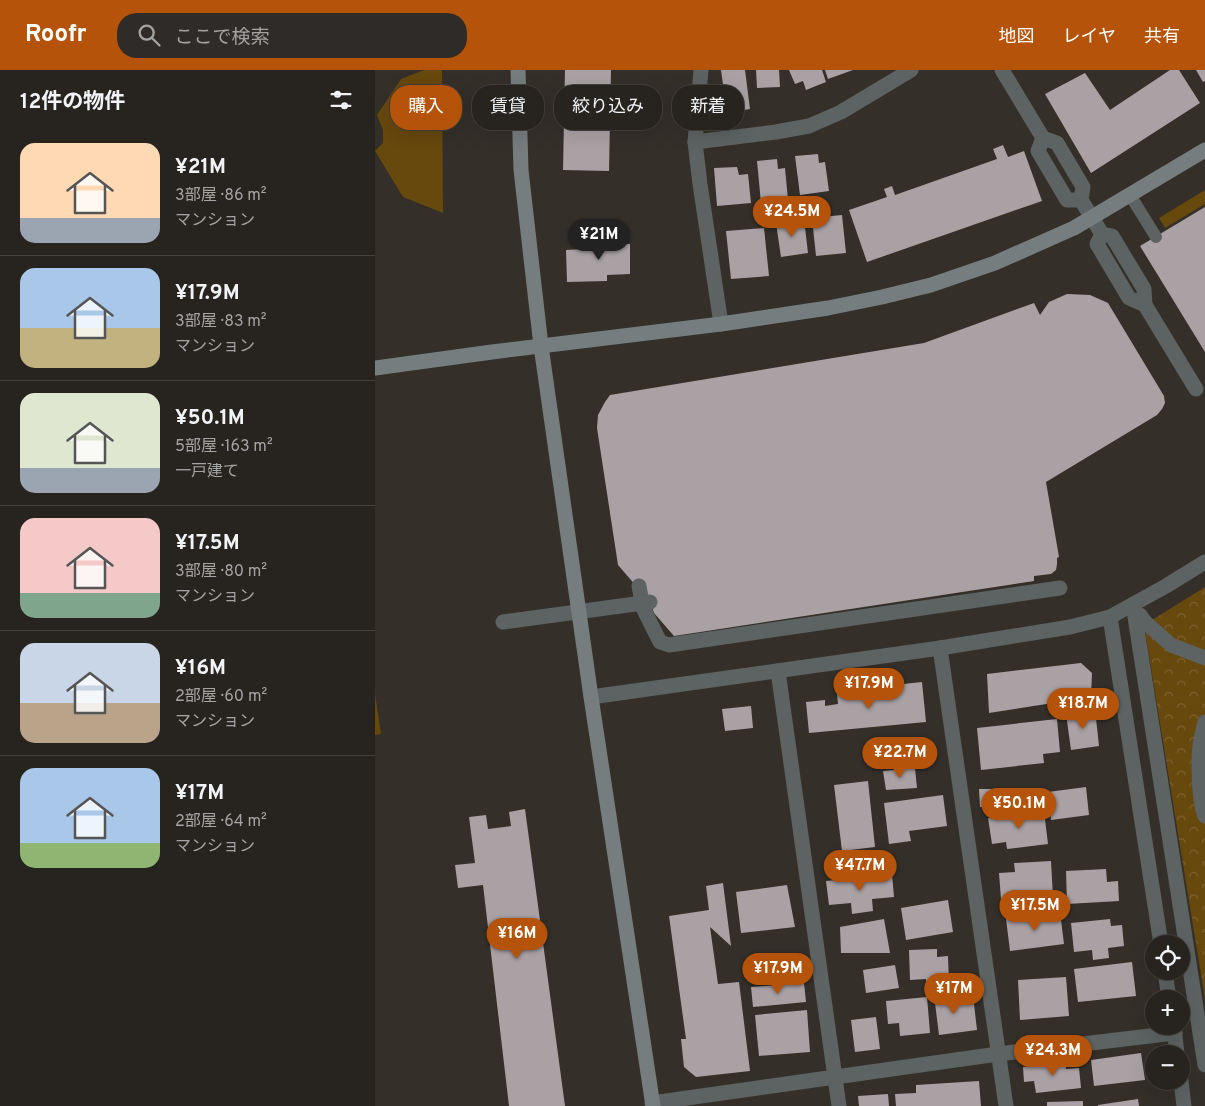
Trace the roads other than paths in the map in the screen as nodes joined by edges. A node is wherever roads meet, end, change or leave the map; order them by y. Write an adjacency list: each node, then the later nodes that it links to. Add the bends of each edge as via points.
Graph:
1 (518, 70): 15 (street, via 521,170)
2 (701, 70): 6 (street)
3 (911, 70): 5 (street)
4 (1002, 70): 7 (street)
5 (894, 75): 6 (street, via 841,112 809,126)
6 (695, 142): 14 (street)
7 (1046, 144): 10 (street, via 1083,187); 10 (street, via 1067,200)
8 (1205, 150): 9 (street)
9 (1130, 196): 12 (lane); 14 (street, via 1039,244 931,285 828,308)
10 (1081, 200): 11 (street)
11 (1103, 234): 13 (street, via 1112,236 1144,289); 13 (street, via 1097,244 1129,298)
12 (1155, 237)
13 (1145, 304): 17 (street)
14 (721, 324): 15 (street)
15 (541, 346): 16 (street); 27 (street)
16 (375, 368)
17 (1196, 389)
18 (1205, 562): 22 (street)
19 (639, 586): 21 (street)
20 (1060, 588): 21 (street, via 669,645 660,642)
21 (641, 604): 23 (street)
22 (1110, 617): 24 (street, via 1070,628); 30 (street)
23 (503, 622)
24 (940, 648): 26 (street); 33 (street)
25 (1205, 658): 31 (street, via 1171,644 1138,616)
26 (778, 671): 27 (street); 35 (street)
27 (591, 697): 37 (street)
28 (1205, 722): 29 (street, via 1200,746 1199,781)
29 (1205, 816)
30 (1160, 935)
31 (1202, 1024): 34 (street)
32 (1145, 1034): 33 (street)
33 (998, 1054): 35 (street); 39 (street)
34 (1205, 1065)
35 (835, 1076): 37 (street); 38 (street)
36 (1182, 1090): 40 (street)
37 (652, 1104)
38 (839, 1106)
39 (1006, 1106)
40 (1184, 1106)

